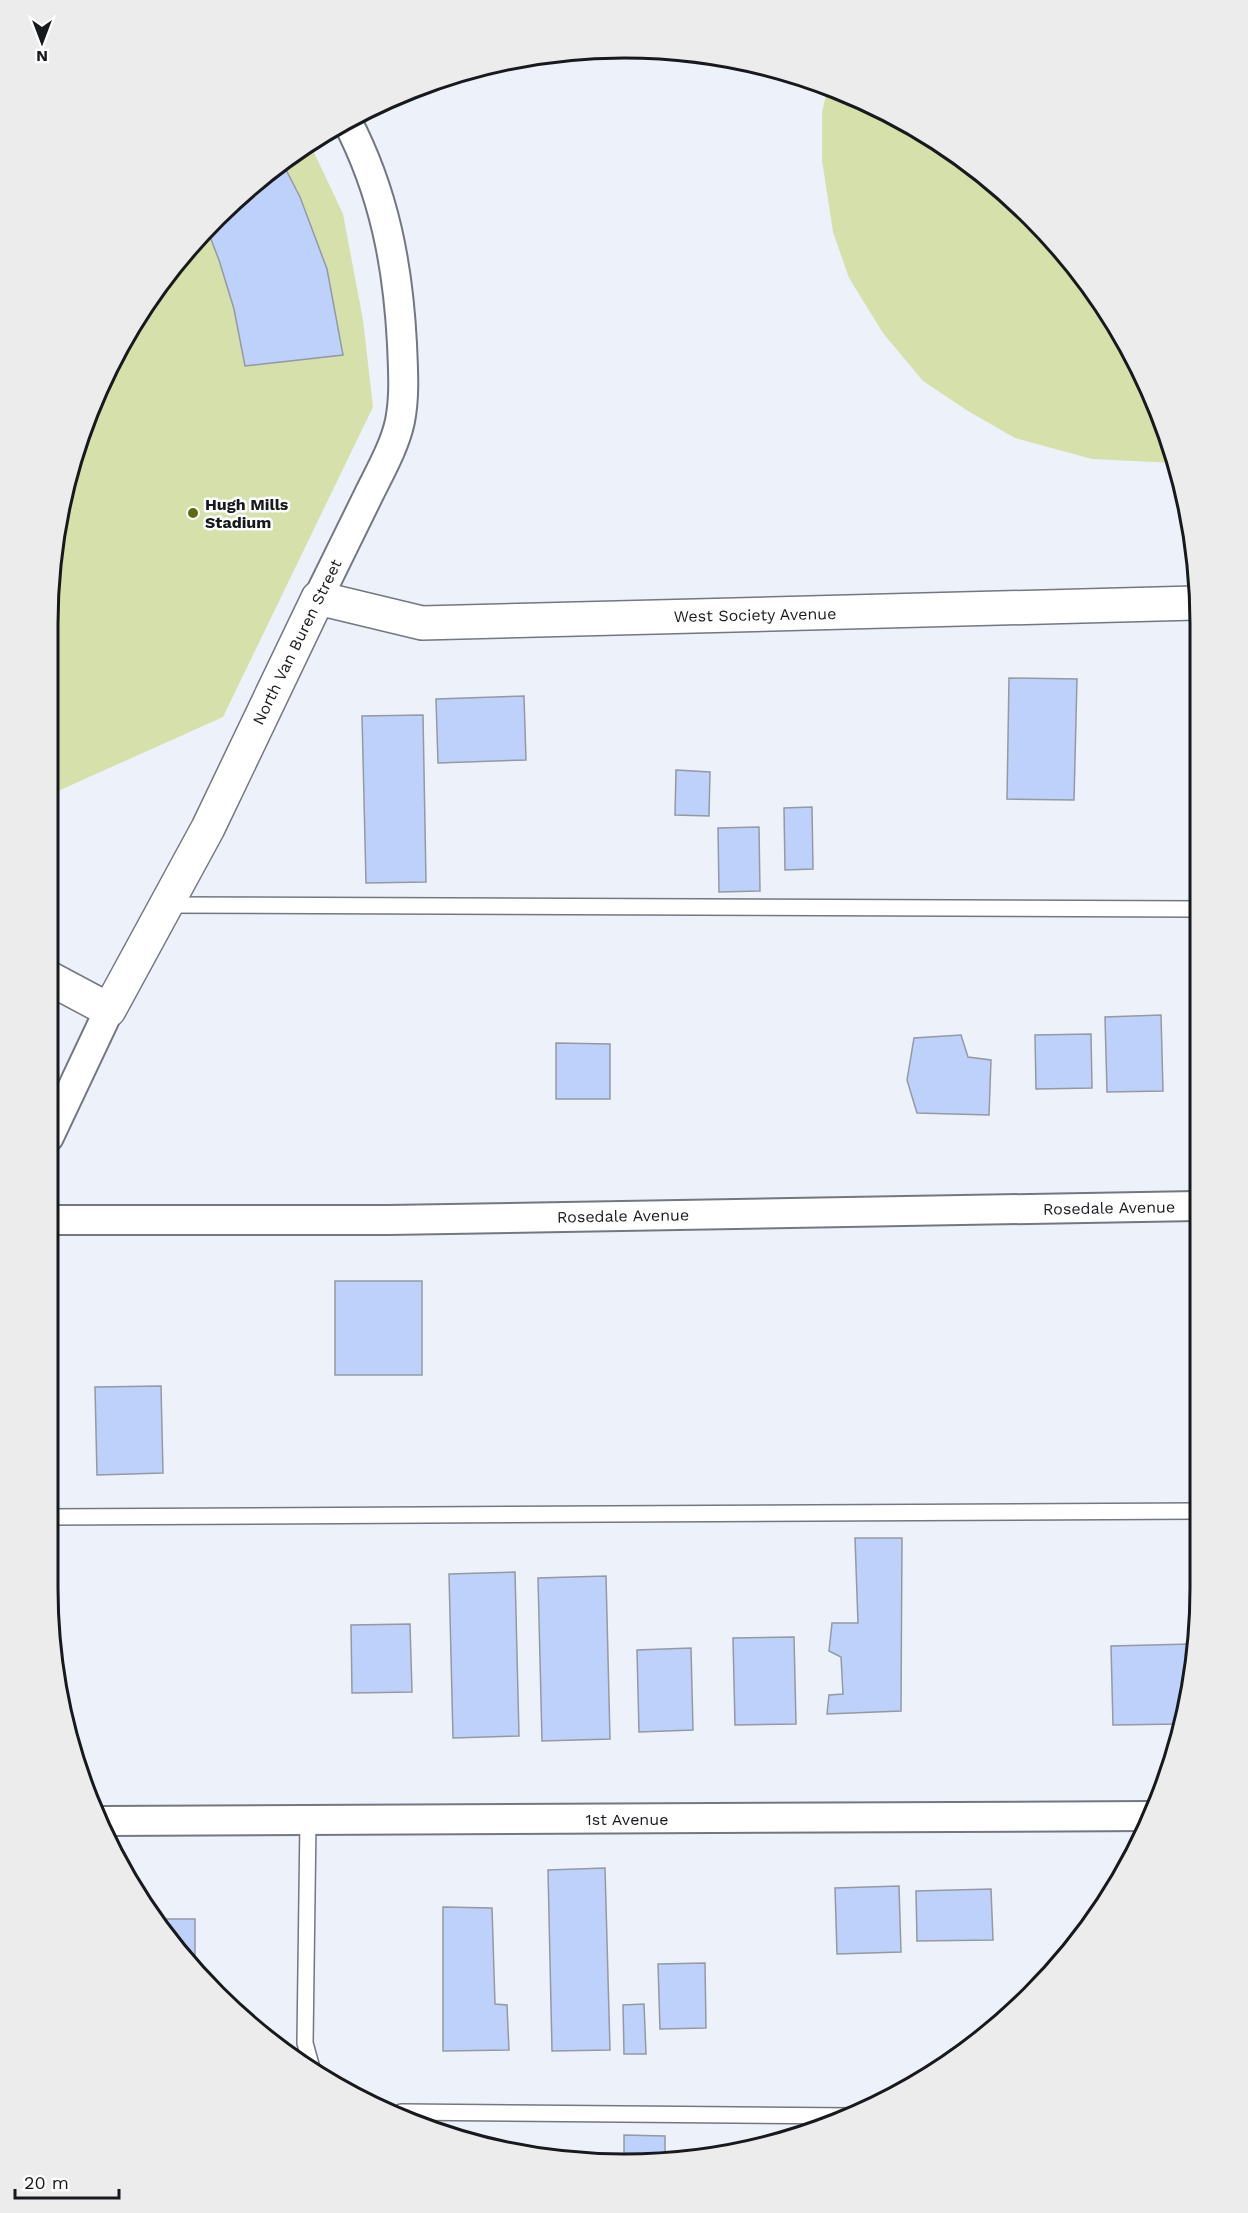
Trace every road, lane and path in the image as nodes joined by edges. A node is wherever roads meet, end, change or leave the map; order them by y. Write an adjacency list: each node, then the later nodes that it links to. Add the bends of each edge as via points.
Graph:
1 (351, 129): 2 (street, North Van Buren Street, via 379,194 394,259 404,386 400,423 386,460)
2 (318, 598): 3 (street, West Society Avenue, via 422,623); 4 (street, North Van Buren Street, via 208,828)
3 (1189, 603)
4 (166, 905): 5 (lane); 7 (street, North Van Buren Street)
5 (1190, 909)
6 (58, 983): 7 (street)
7 (109, 1010): 8 (street, North Van Buren Street)
8 (58, 1118)
9 (1190, 1206): 10 (street, Rosedale Avenue, via 388,1220)
10 (58, 1220)
11 (1190, 1510): 12 (lane)
12 (58, 1517)
13 (1141, 1816): 14 (street, 1st Avenue)
14 (308, 1820): 15 (street, 1st Avenue); 16 (lane, via 305,2043)
15 (109, 1821)
16 (309, 2058)
17 (411, 2112): 18 (lane)
18 (827, 2116)

